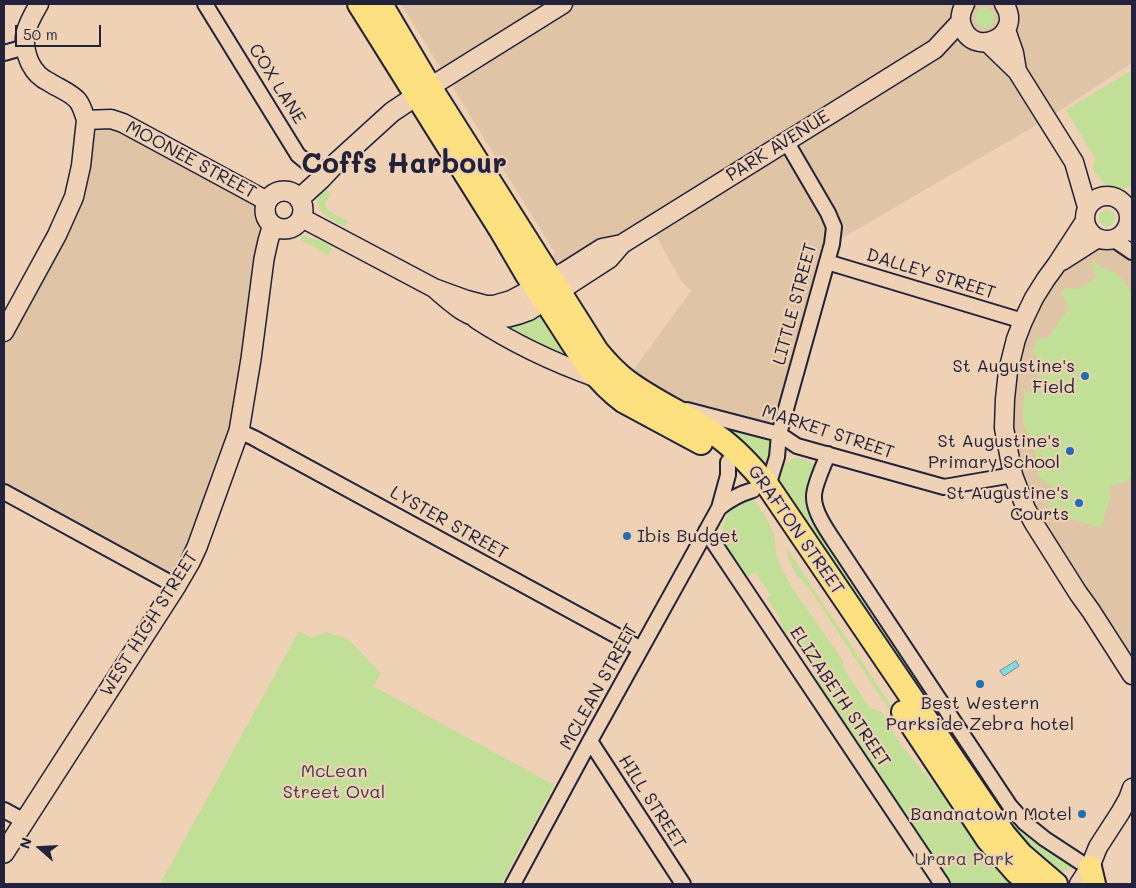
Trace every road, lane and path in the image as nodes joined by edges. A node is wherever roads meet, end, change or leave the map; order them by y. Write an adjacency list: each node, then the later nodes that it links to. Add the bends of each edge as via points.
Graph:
1 (39, 4): 9 (street, via 26,30)
2 (205, 4): 17 (street, COX LANE, via 298,155 309,164)
3 (359, 4): 13 (highway, GRAFTON STREET)
4 (381, 4): 13 (highway, GRAFTON STREET)
5 (563, 4): 13 (street)
6 (964, 8): 8 (street, via 963,28 966,34); 10 (street, PARK AVENUE)
7 (1009, 13): 8 (street, PARK AVENUE, via 1001,36 995,40); 12 (street)
8 (980, 41): 10 (street, PARK AVENUE); 12 (street)
9 (24, 47): 11 (street); 14 (street, via 38,74 78,101)
10 (935, 49): 15 (street, PARK AVENUE)
11 (4, 52)
12 (1018, 71): 16 (street)
13 (423, 92): 17 (main road, via 392,112); 29 (highway, GRAFTON STREET)
14 (86, 120): 19 (street, MOONEE STREET, via 111,119 124,124); 32 (street, via 74,197)
15 (786, 141): 26 (street, LITTLE STREET, via 834,227); 29 (street, PARK AVENUE, via 622,244 609,259)
16 (1074, 162): 20 (street); 21 (street)
17 (329, 171): 18 (main road)
18 (300, 199): 19 (main road, via 283,191); 22 (main road)
19 (267, 201): 23 (main road, via 265,213)
20 (1126, 211): 21 (street, via 1096,198); 24 (street, via 1124,231 1119,236)
21 (1086, 214): 24 (street, via 1091,233); 27 (street)
22 (302, 218): 23 (main road, via 289,229); 28 (street)
23 (274, 228): 35 (main road, WEST HIGH STREET, via 264,259)
24 (1105, 238): 25 (street); 27 (street)
25 (1132, 252)
26 (827, 262): 31 (street, DALLEY STREET); 36 (street, LITTLE STREET)
27 (1057, 264): 31 (street)
28 (434, 288): 29 (street, PARK AVENUE, via 486,305); 30 (street, PARK AVENUE)
29 (547, 290): 30 (street, PARK AVENUE, via 529,311 521,314 501,319); 33 (highway, GRAFTON STREET, via 580,355); 34 (highway, GRAFTON STREET, via 608,364)
30 (469, 314): 33 (street, via 530,350)
31 (1023, 321): 39 (street, via 1008,371 1005,399 1004,428)
32 (4, 332)
33 (597, 378): 38 (highway, GRAFTON STREET, via 624,401)
34 (662, 403): 36 (street, MARKET STREET); 40 (highway, GRAFTON STREET, via 716,434 739,453)
35 (240, 431): 44 (main road, WEST HIGH STREET, via 197,547); 45 (street, LYSTER STREET)
36 (779, 434): 37 (street, MARKET STREET, via 796,446); 40 (street, LITTLE STREET, via 777,458)
37 (828, 454): 39 (street, MARKET STREET, via 944,487); 52 (street, GRAFTON STREET, via 814,495 815,505 840,550 1010,806 1024,823)
38 (728, 462): 40 (highway, GRAFTON STREET); 42 (street, MCLEAN STREET)
39 (1013, 475): 46 (street, via 1035,526)
40 (760, 488): 42 (street, MCLEAN STREET, via 740,493); 53 (highway, GRAFTON STREET, via 779,523 983,833); 57 (highway, GRAFTON STREET, via 1004,834 1021,854)
41 (4, 492): 44 (street)
42 (719, 508): 43 (street, MCLEAN STREET)
43 (706, 531): 45 (street, MCLEAN STREET); 56 (street, ELIZABETH STREET)
44 (176, 586): 50 (main road, WEST HIGH STREET)
45 (641, 649): 47 (street, MCLEAN STREET)
46 (1132, 675)
47 (590, 741): 54 (street, MCLEAN STREET); 55 (street, HILL STREET)
48 (1132, 788): 52 (street)
49 (4, 810): 50 (street)
50 (24, 821): 51 (main road, WEST HIGH STREET)
51 (4, 853)
52 (1088, 869): 58 (street)
53 (1023, 880)
54 (513, 884)
55 (682, 884)
56 (942, 884)
57 (1056, 884)
58 (1066, 884)

